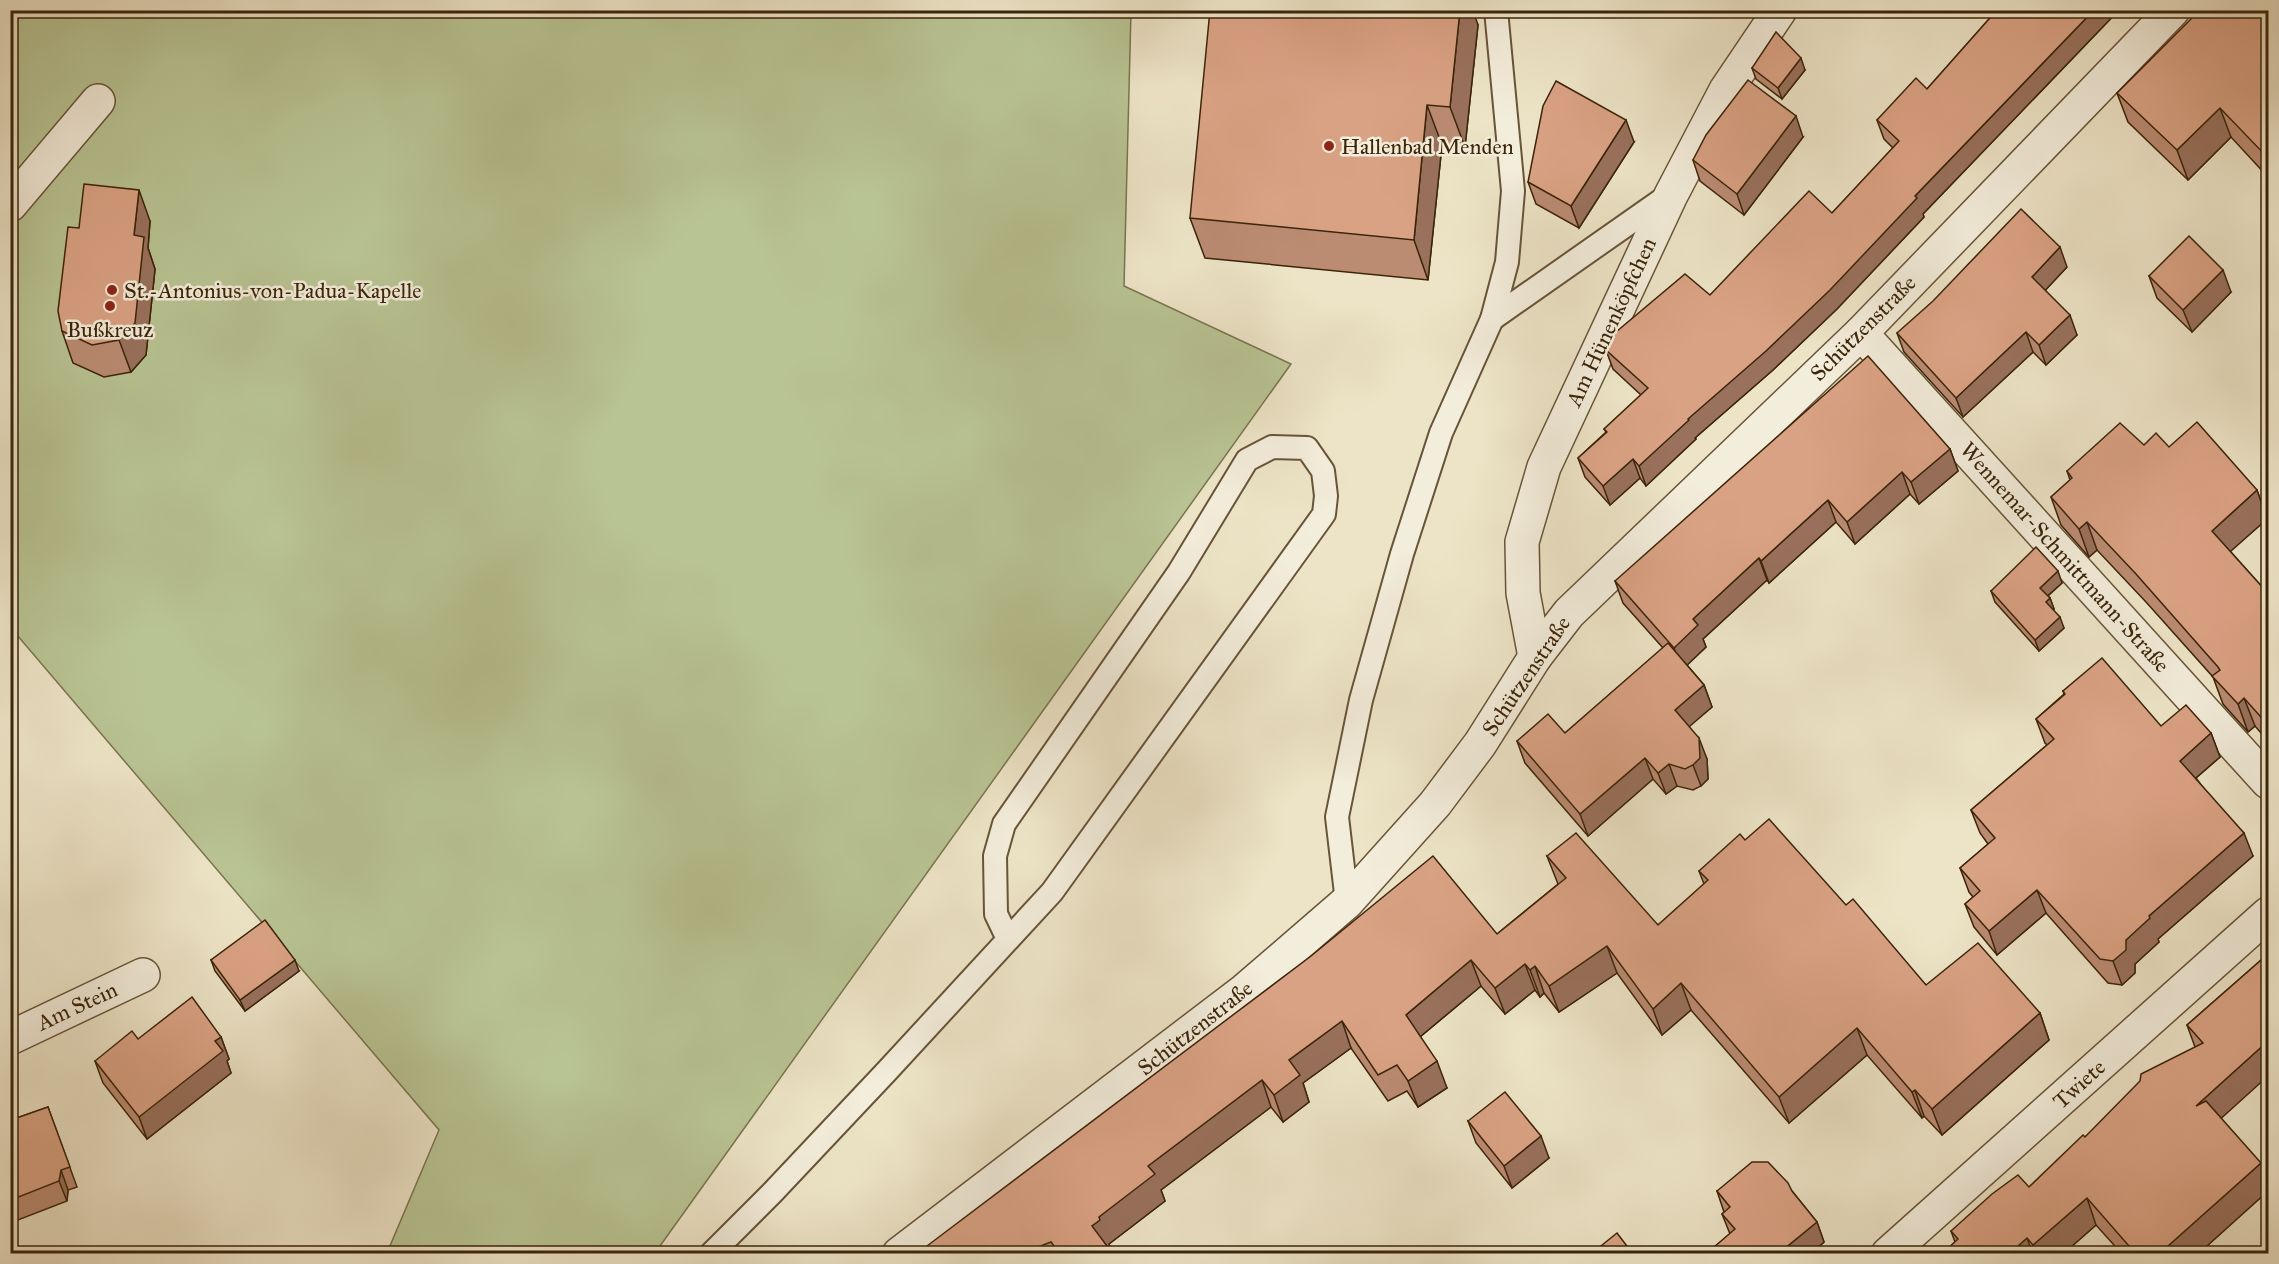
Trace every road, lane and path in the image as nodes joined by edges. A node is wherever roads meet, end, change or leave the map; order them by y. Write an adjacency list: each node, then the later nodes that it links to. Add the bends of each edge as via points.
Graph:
1 (1496, 10): 7 (lane, via 1513,191 1507,262)
2 (1780, 10): 5 (street, Am Hünenköpfchen, via 1726,90)
3 (2173, 10): 8 (street, Schützenstraße)
4 (98, 101): 6 (street)
5 (1671, 195): 7 (lane); 9 (street, Am Hünenköpfchen, via 1544,467 1525,531 1523,593)
6 (10, 206)
7 (1492, 320): 11 (lane, via 1440,433 1361,700 1337,817)
8 (1861, 333): 9 (street, Schützenstraße, via 1569,613); 10 (street, Wennemar-Schmittmann-Straße)
9 (1535, 657): 11 (street, Schützenstraße, via 1480,744 1435,804)
10 (2268, 782)
11 (1347, 902): 17 (street, Schützenstraße, via 1245,990)
12 (2268, 914): 18 (street, Twiete)
13 (1008, 939): 13 (lane, via 1052,891 1324,514 1323,471 1307,448 1272,447 1247,460 1179,572 1004,824 995,856 996,914); 16 (lane)
14 (143, 975): 15 (street, Am Stein)
15 (10, 1038)
16 (711, 1254)
17 (899, 1254)
18 (1888, 1254)

